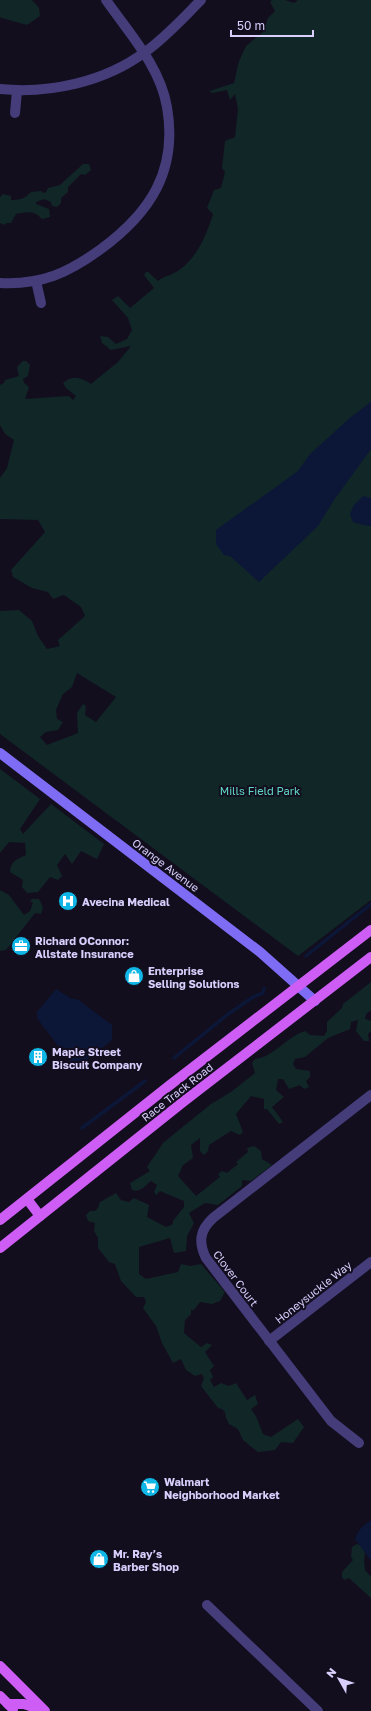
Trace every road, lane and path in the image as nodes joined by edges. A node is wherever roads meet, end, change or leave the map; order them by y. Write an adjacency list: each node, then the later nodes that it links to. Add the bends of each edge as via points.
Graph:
1 (106, 0): 3 (street)
2 (201, 0): 3 (street, via 162,39)
3 (144, 53): 5 (street, via 83,82); 7 (street, via 162,87 170,124 166,162 160,181 143,211 118,236 79,265 52,278)
4 (0, 89): 5 (street)
5 (17, 91): 6 (street)
6 (15, 113)
7 (36, 282): 8 (street); 9 (street)
8 (0, 283)
9 (41, 303)
10 (0, 753): 13 (street, Orange Avenue, via 260,952)
11 (371, 930): 13 (main road, Race Track Road)
12 (371, 957): 14 (main road, Race Track Road)
13 (298, 986): 14 (street, Orange Avenue); 16 (main road, Race Track Road)
14 (314, 1001): 17 (main road, Race Track Road)
15 (371, 1096): 21 (street, Clover Court, via 213,1218 204,1228 200,1244 206,1258)
16 (27, 1199): 17 (main road); 18 (main road, Race Track Road)
17 (40, 1216): 19 (main road, Race Track Road)
18 (0, 1220)
19 (0, 1248)
20 (371, 1262): 21 (street, Honeysuckle Way)
21 (269, 1341): 22 (street, Clover Court, via 331,1421)
22 (359, 1443)
23 (207, 1605): 27 (street)
24 (0, 1666): 28 (main road)
25 (0, 1696): 26 (main road)
26 (12, 1708): 28 (main road, via 24,1704)
27 (311, 1709)
28 (45, 1711)

